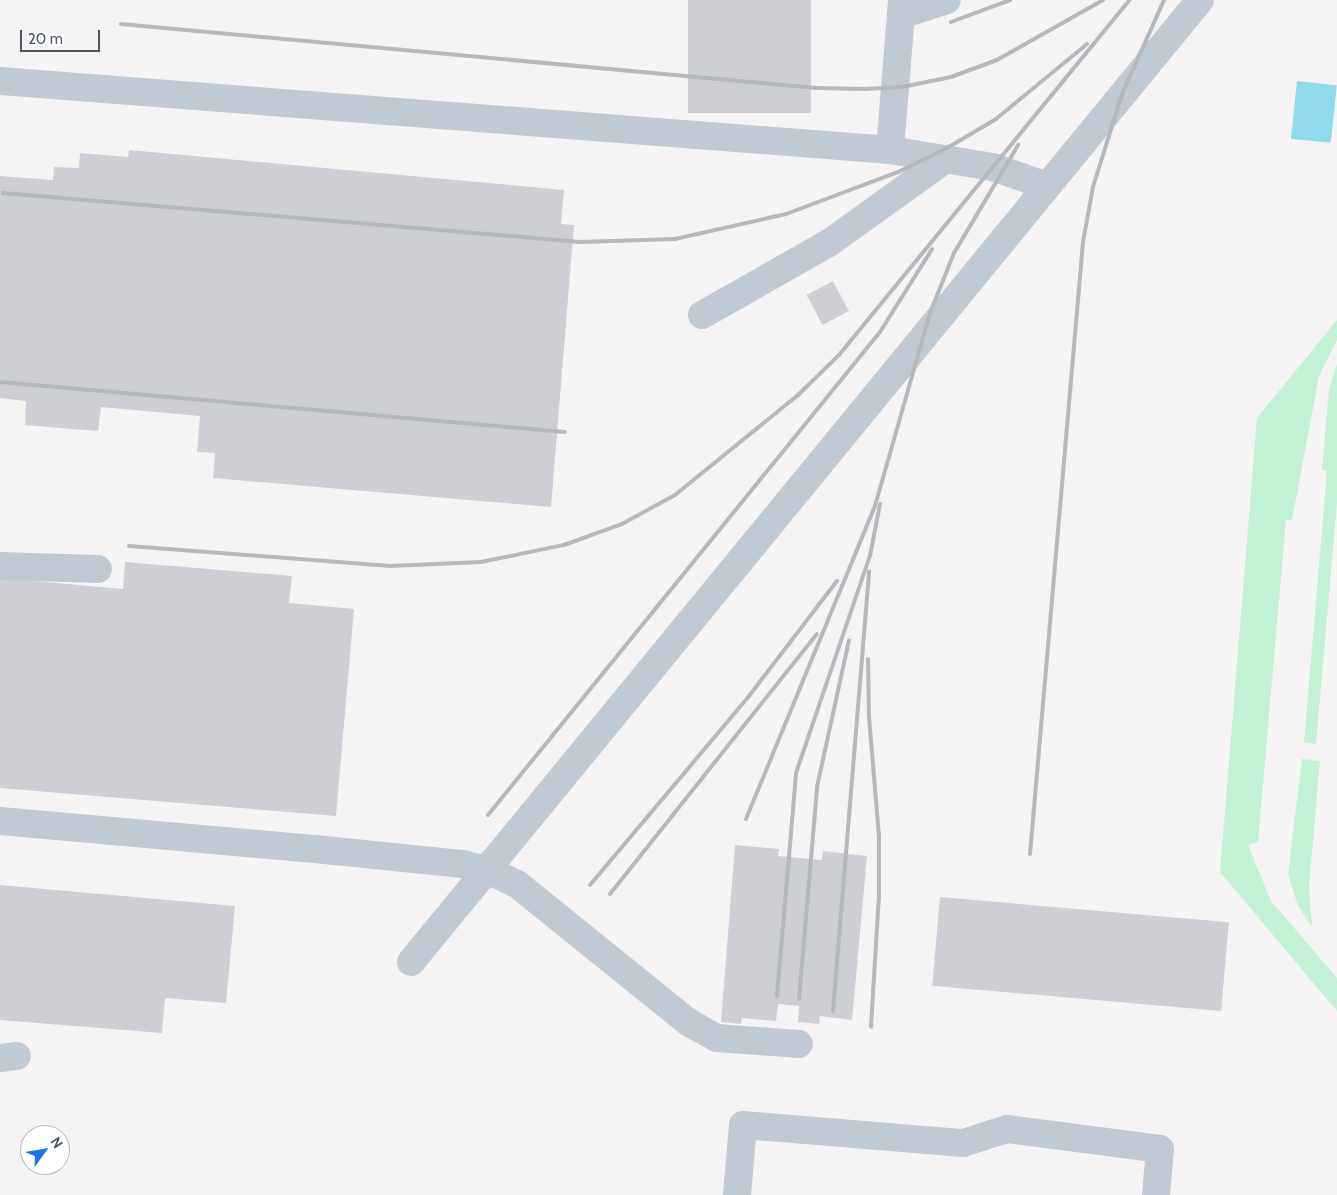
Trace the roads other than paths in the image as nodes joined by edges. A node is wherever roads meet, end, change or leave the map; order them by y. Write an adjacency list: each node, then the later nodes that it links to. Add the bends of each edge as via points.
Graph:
1 (947, 0): 3 (lane)
2 (1200, 0): 7 (lane)
3 (901, 7): 5 (lane)
4 (0, 81): 5 (lane)
5 (890, 150): 6 (lane)
6 (946, 159): 7 (lane, via 993,167); 8 (lane, via 829,242)
7 (1046, 186): 12 (lane)
8 (702, 315)
9 (0, 566): 10 (lane)
10 (98, 569)
11 (0, 821): 12 (lane, via 463,864)
12 (487, 870): 13 (lane); 14 (lane, via 517,884 688,1022 717,1038)
13 (411, 962)
14 (799, 1044)
15 (737, 1195): 16 (lane, via 743,1125 963,1143 1007,1129 1160,1149)
16 (1156, 1195)

